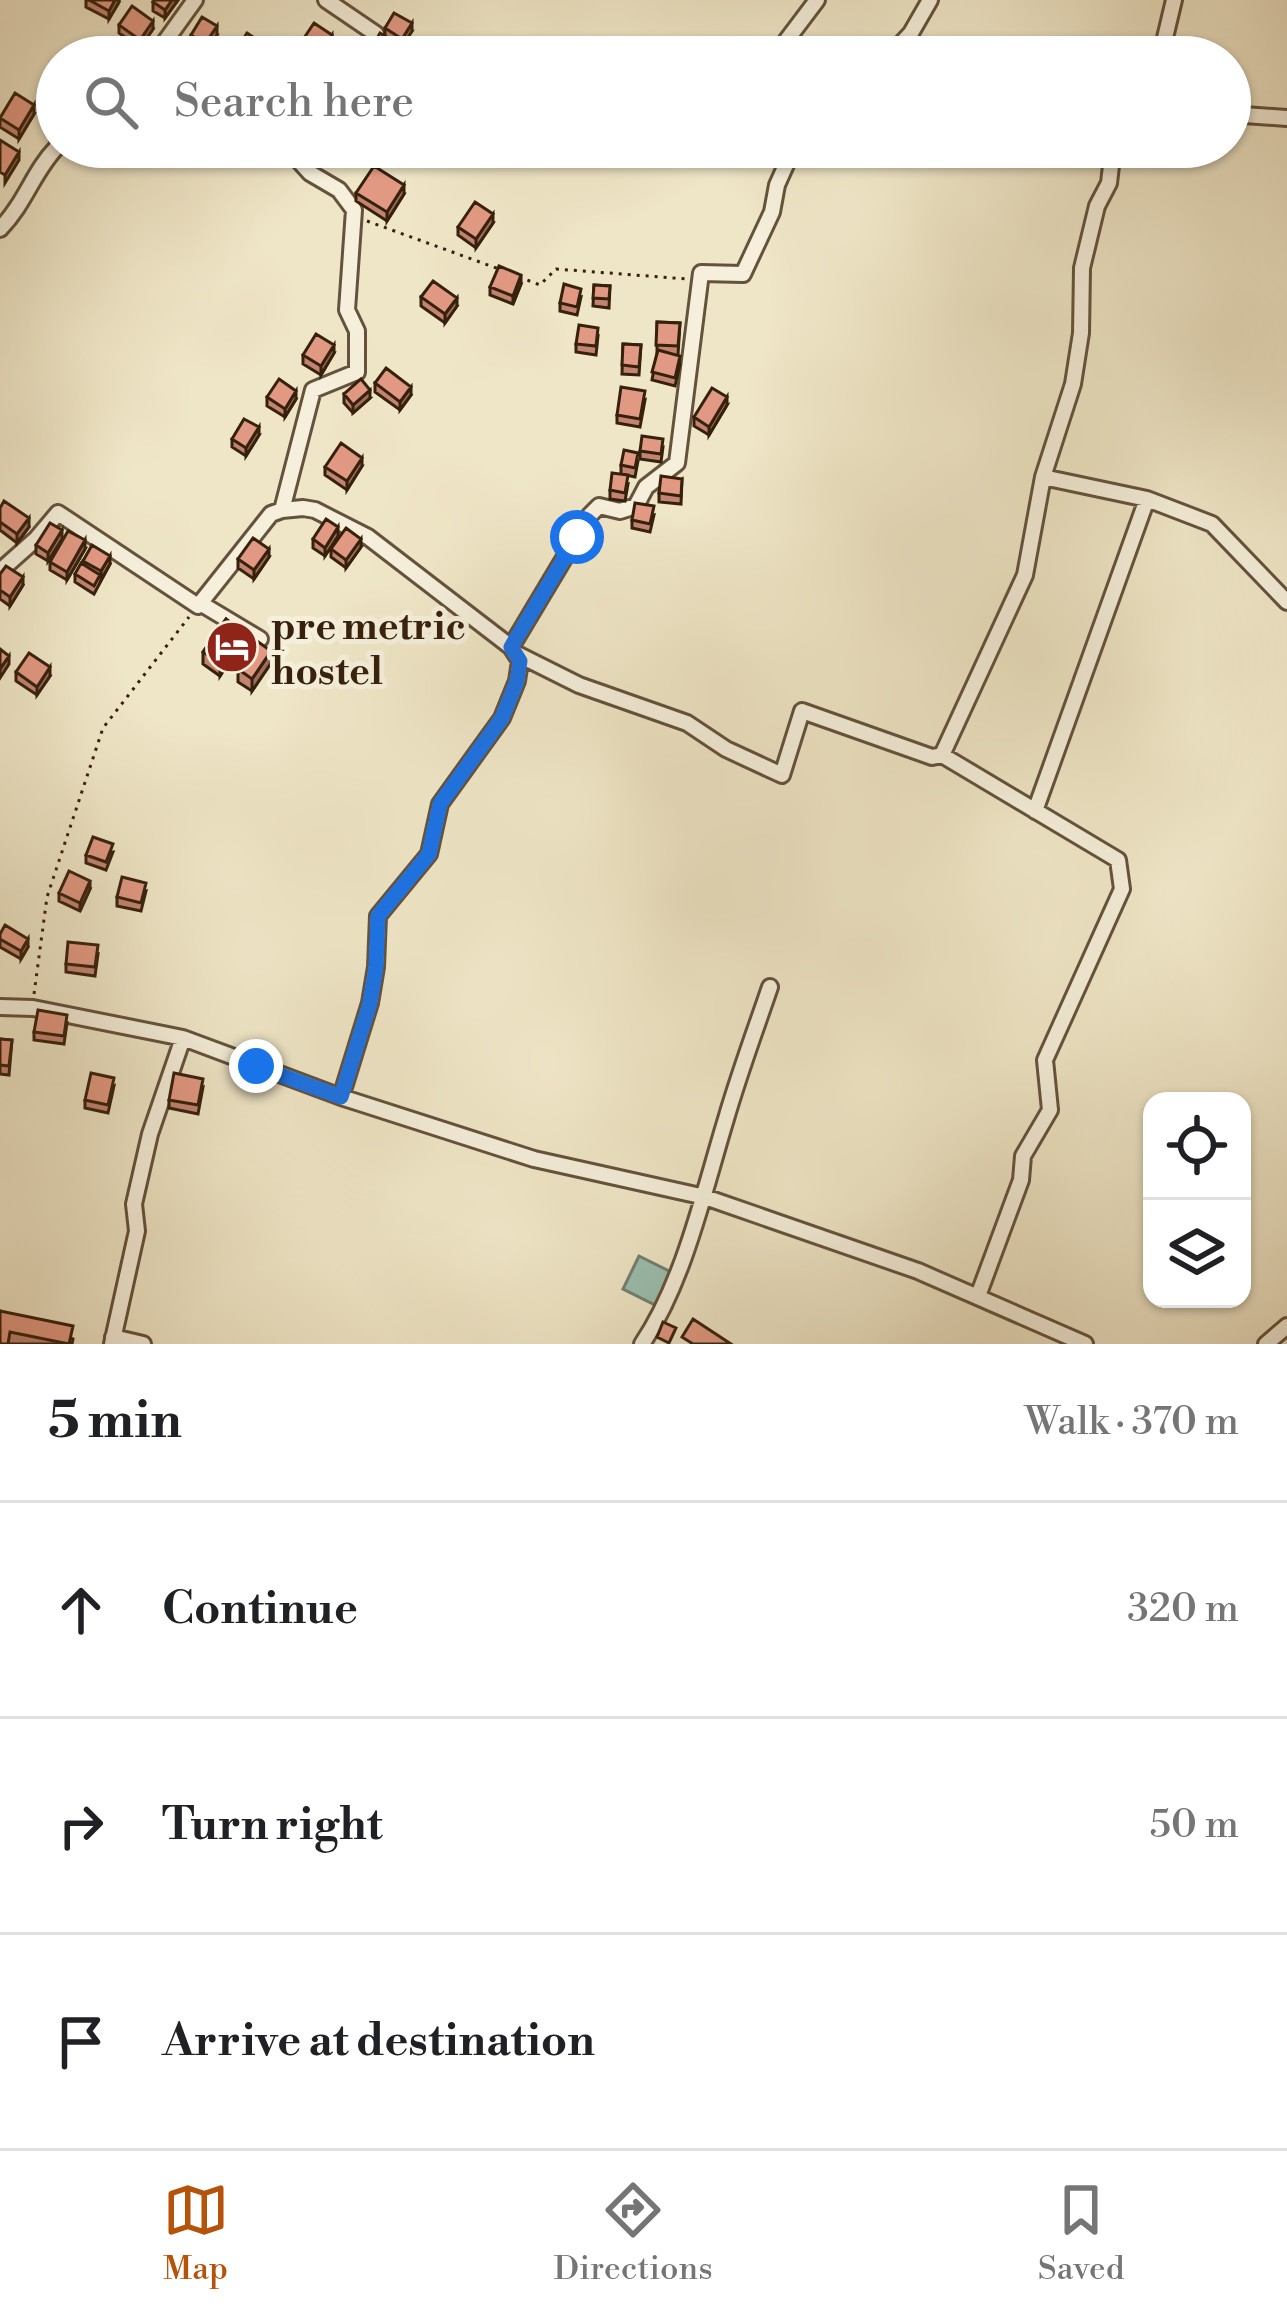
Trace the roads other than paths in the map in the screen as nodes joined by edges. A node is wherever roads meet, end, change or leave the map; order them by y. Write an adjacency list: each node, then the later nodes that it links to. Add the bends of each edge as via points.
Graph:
1 (195, 0): 6 (street)
2 (326, 0): 7 (street)
3 (817, 0): 8 (street)
4 (930, 0): 9 (street)
5 (1174, 0): 10 (street)
6 (169, 36)
7 (375, 36)
8 (790, 36)
9 (908, 36)
10 (1165, 36)
11 (1251, 115): 12 (street)
12 (1287, 118)
13 (41, 168): 17 (street)
14 (306, 168): 20 (street, via 354,210 347,310 357,331 357,372 314,390)
15 (785, 168): 25 (street, via 742,274 701,273 677,463 636,506 599,506 590,515)
16 (1110, 168): 18 (street, via 1082,268 1073,384)
17 (0, 229)
18 (1043, 477): 19 (street); 26 (street, via 1025,575)
19 (1148, 499): 22 (street, via 1212,524); 27 (street)
20 (282, 510): 23 (street); 25 (street, via 315,510 368,537)
21 (0, 571): 23 (street, via 58,513)
22 (1287, 602)
23 (199, 604): 24 (street)
24 (260, 639)
25 (513, 650): 26 (street, via 579,685 687,723 782,775 802,711); 31 (street, via 517,681 502,718 440,804 429,854 378,916 370,1003)
26 (942, 755): 27 (street)
27 (1035, 811): 33 (street, via 1118,860 1121,889 1045,1060 1050,1110 1023,1156 1022,1180)
28 (770, 987): 32 (street)
29 (0, 1007): 30 (street)
30 (183, 1038): 31 (street); 35 (street, via 150,1134)
31 (341, 1097): 32 (street, via 535,1160)
32 (705, 1197): 33 (street); 37 (street)
33 (978, 1296): 38 (street)
34 (1287, 1326): 39 (street)
35 (112, 1341): 36 (street)
36 (143, 1344)
37 (642, 1344)
38 (1085, 1344)
39 (1266, 1344)

